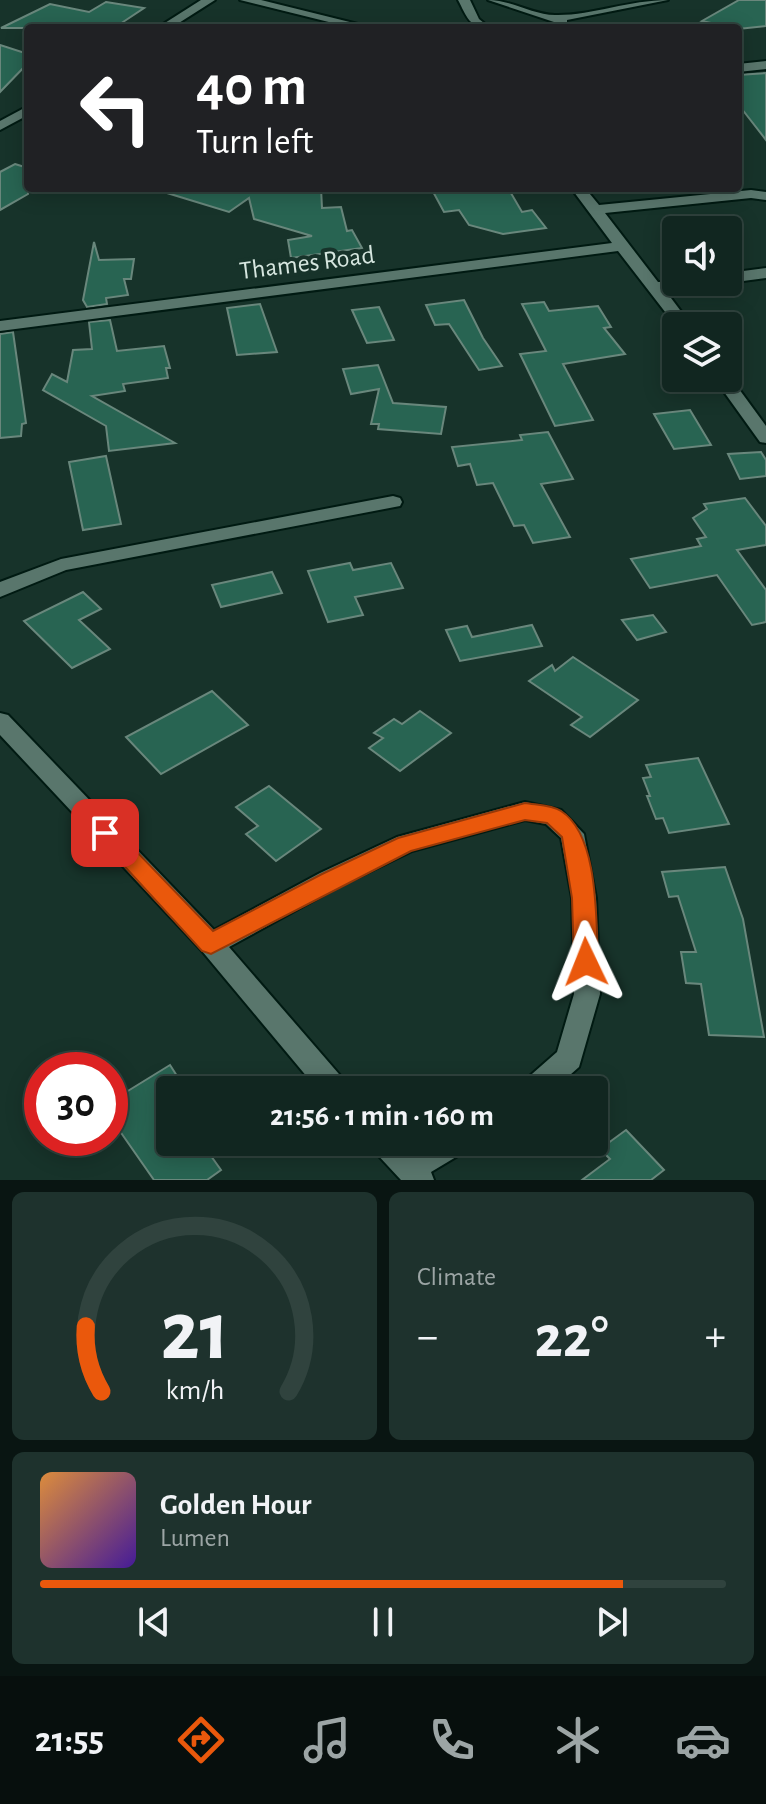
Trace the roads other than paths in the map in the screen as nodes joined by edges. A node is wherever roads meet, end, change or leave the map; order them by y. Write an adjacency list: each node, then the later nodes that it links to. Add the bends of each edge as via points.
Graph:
1 (209, 0): 7 (street)
2 (246, 0): 8 (street)
3 (464, 0): 9 (street)
4 (494, 0): 6 (street)
5 (662, 0): 6 (street)
6 (553, 19): 10 (street)
7 (170, 24)
8 (351, 24)
9 (478, 24)
10 (570, 24)
11 (766, 65): 12 (street)
12 (742, 68)
13 (24, 112): 14 (street)
14 (0, 126)
15 (581, 192): 17 (street)
16 (766, 196): 17 (street)
17 (594, 210): 18 (street)
18 (620, 246): 22 (street); 24 (street, Thames Road)
19 (766, 273): 20 (street)
20 (742, 276)
21 (662, 286): 22 (street)
22 (655, 287): 23 (street)
23 (674, 312)
24 (0, 326)
25 (732, 392): 26 (street)
26 (766, 438)
27 (393, 502): 28 (street, via 61,565)
28 (0, 590)
29 (0, 721): 30 (street)
30 (211, 944): 31 (street); 32 (street, via 405,844 525,811 553,816 572,834 584,898 587,994 569,1059)
31 (323, 1076)
32 (550, 1076)
33 (397, 1156): 35 (street)
34 (439, 1156): 35 (street)
35 (415, 1175)

